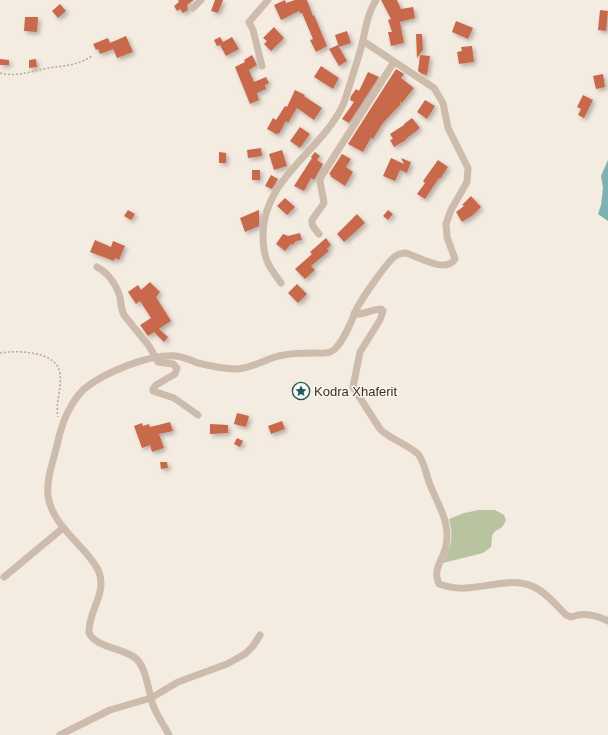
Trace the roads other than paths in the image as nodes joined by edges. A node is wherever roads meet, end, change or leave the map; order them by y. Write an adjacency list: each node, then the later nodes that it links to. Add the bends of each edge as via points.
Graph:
1 (201, 0): 4 (street)
2 (268, 0): 7 (street, via 249,22)
3 (374, 1): 5 (street)
4 (193, 8)
5 (363, 41): 6 (street); 10 (street, via 340,112 295,166 268,205 263,249 269,265)
6 (394, 62): 8 (street, via 320,177 324,203 311,223); 11 (street, via 434,88 439,95 446,113 448,128 468,168 466,182 446,224 447,237 455,259 449,265 439,265 414,255 400,253 389,262)
7 (262, 66)
8 (319, 234)
9 (97, 267): 12 (street, via 111,279 120,296 121,310)
10 (281, 283)
11 (354, 314): 12 (street, via 340,342 327,353 283,355 237,369 203,364 181,357); 16 (street, via 365,314 376,308 383,311 360,352 353,387 380,429 405,444 421,458 446,526 446,548 436,572 439,584 455,588 502,584 533,586 544,593 566,615 592,615)
12 (157, 358): 13 (street, via 158,362 173,364 177,368 175,374 156,385 153,391 174,398); 14 (street, via 138,361 110,373 84,390 73,404 62,425 49,477 48,497)
13 (198, 415)
14 (63, 528): 15 (street); 18 (street, via 99,571 101,589 89,628 91,637 138,660)
15 (4, 577)
16 (608, 621)
17 (260, 635): 18 (street, via 253,646 237,659 217,669 178,682)
18 (151, 698): 19 (street, via 110,710); 20 (street)
19 (60, 735)
20 (169, 735)

